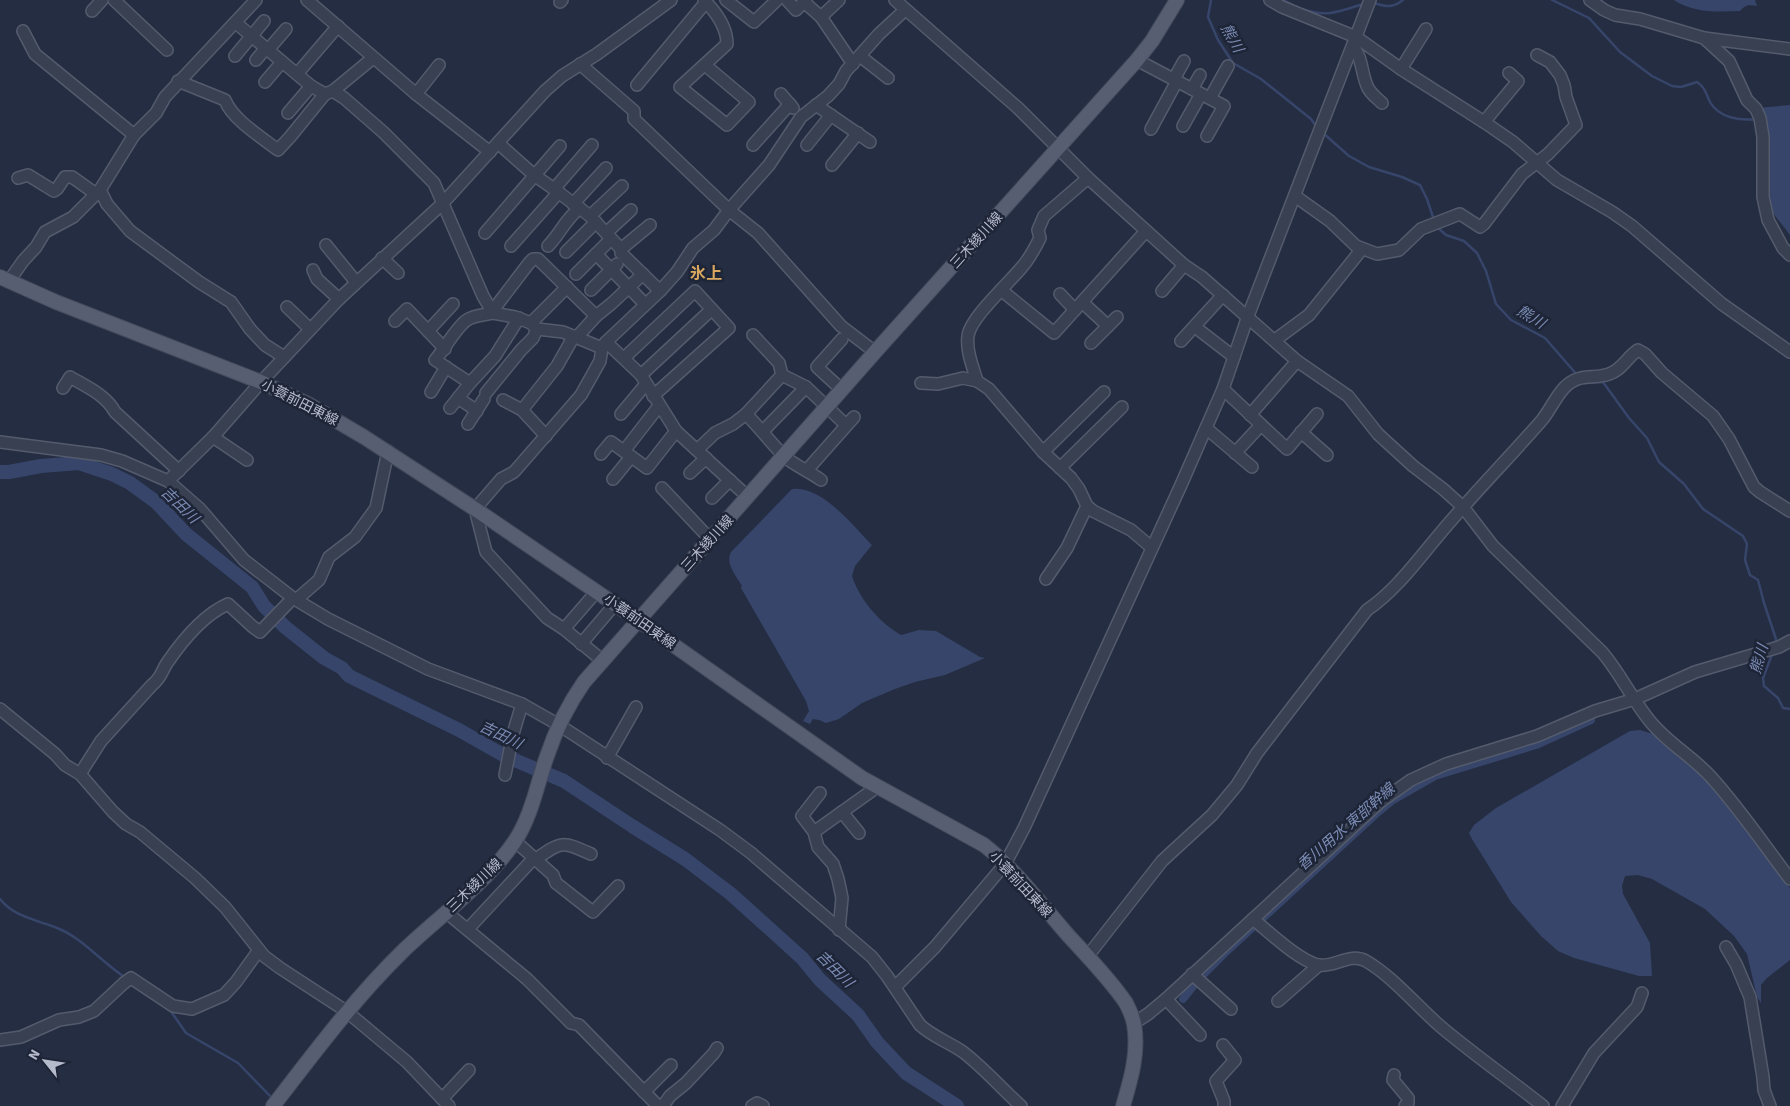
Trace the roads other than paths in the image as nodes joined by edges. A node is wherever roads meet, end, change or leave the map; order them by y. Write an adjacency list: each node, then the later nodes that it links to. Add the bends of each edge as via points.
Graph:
1 (102, 0): 20 (street)
2 (114, 0): 33 (street)
3 (256, 0): 23 (street)
4 (307, 0): 24 (street)
5 (671, 0): 42 (street)
6 (726, 0): 18 (street)
7 (747, 0): 18 (street)
8 (776, 0): 18 (street, via 754,22)
9 (788, 0): 17 (street, via 796,10)
10 (838, 0): 21 (street)
11 (895, 0): 19 (street)
12 (1177, 0): 39 (main road, 三木綾川線)
13 (1270, 0): 30 (street)
14 (1370, 0): 30 (street)
15 (1590, 0): 29 (street, via 1615,15)
16 (705, 1): 44 (street, via 727,33 727,44); 54 (street)
17 (805, 1): 21 (street)
18 (738, 8)
19 (905, 10): 38 (street); 80 (street, via 1018,108)
20 (92, 11)
21 (821, 17): 38 (street)
22 (264, 21): 28 (street)
23 (236, 23): 28 (street); 52 (street)
24 (338, 26): 36 (street); 48 (street)
25 (286, 29): 31 (street)
26 (1426, 29): 46 (street)
27 (23, 31): 71 (street, via 35,54)
28 (252, 36): 31 (street); 35 (street)
29 (1704, 38): 32 (street); 107 (street, via 1728,62 1760,118 1764,137 1763,197 1768,220)
30 (1354, 41): 46 (street); 60 (street, via 1367,86 1371,94); 90 (street)
31 (267, 49): 37 (street); 41 (street)
32 (1790, 49)
33 (167, 50)
34 (1537, 55): 81 (street, via 1550,62 1560,74 1576,124)
35 (235, 56)
36 (373, 58): 56 (street); 57 (street)
37 (256, 60)
38 (857, 60): 50 (street); 62 (street)
39 (1137, 60): 51 (street); 80 (main road, 三木綾川線)
40 (1184, 61): 51 (street)
41 (282, 62): 48 (street); 53 (street)
42 (580, 64): 79 (street, via 545,91); 94 (street, via 634,111 634,119)
43 (439, 65): 57 (street)
44 (705, 65): 44 (street, via 749,102 728,125 680,87)
45 (1228, 66): 59 (street)
46 (1401, 69): 67 (street)
47 (1509, 73): 67 (street, via 1518,81)
48 (297, 74): 55 (street)
49 (1200, 75): 59 (street)
50 (888, 78)
51 (1175, 80): 59 (street); 69 (street)
52 (178, 81): 56 (street, via 225,100 227,107 251,130 278,150); 71 (street, via 156,113)
53 (265, 82)
54 (637, 85)
55 (311, 86): 56 (street); 63 (street)
56 (329, 93): 91 (street, via 344,98 384,132 434,183)
57 (416, 94): 79 (street)
58 (781, 94): 61 (street)
59 (1201, 94): 68 (street); 73 (street, via 1224,106)
60 (1382, 102)
61 (790, 104): 65 (street); 66 (street)
62 (816, 105): 64 (street); 65 (street)
63 (288, 114)
64 (831, 115): 70 (street); 75 (street)
65 (801, 117): 72 (street)
66 (773, 121): 72 (street); 77 (street)
67 (1484, 122): 81 (street)
68 (1183, 126)
69 (1151, 129)
70 (858, 133): 74 (street); 82 (street)
71 (134, 135): 89 (street)
72 (788, 136): 94 (street, via 769,165)
73 (1207, 136)
74 (870, 142)
75 (807, 144)
76 (592, 145): 88 (street)
77 (753, 145)
78 (560, 146): 84 (street)
79 (494, 147): 84 (street); 91 (street)
80 (1058, 149): 86 (street); 150 (main road, 三木綾川線)
81 (1537, 163): 104 (street, via 1522,174 1480,227 1460,214 1421,229 1399,250 1377,254); 151 (street, via 1557,180 1632,226 1722,304)
82 (832, 165)
83 (606, 168): 92 (street)
84 (534, 175): 88 (street); 98 (street)
85 (18, 178): 89 (street, via 28,175 54,191 65,178 72,177)
86 (1088, 178): 97 (street); 120 (street, via 1044,216 1034,250)
87 (622, 186): 95 (street)
88 (557, 190): 92 (street); 101 (street)
89 (98, 192): 115 (street, via 73,217 45,232 36,247); 152 (street, via 130,231 198,282 231,302 265,345)
90 (1295, 196): 104 (street); 133 (street)
91 (442, 204): 108 (street); 131 (street)
92 (576, 206): 95 (street); 102 (street)
93 (631, 210): 99 (street)
94 (729, 210): 121 (street, via 714,230 693,248); 150 (street, via 758,232 841,326)
95 (593, 219): 99 (street); 105 (street)
96 (650, 225): 103 (street)
97 (1146, 231): 109 (street); 128 (street)
98 (485, 233)
99 (608, 236): 103 (street); 106 (street)
100 (326, 245): 116 (street)
101 (511, 246)
102 (548, 246)
103 (621, 249): 114 (street, via 621,253)
104 (1362, 249): 145 (street, via 1309,315)
105 (566, 252)
106 (596, 254): 110 (street); 113 (street)
107 (1790, 255)
108 (382, 258): 112 (street); 116 (street)
109 (1184, 265): 122 (street); 124 (street)
110 (614, 266): 117 (street); 119 (street)
111 (313, 270): 125 (street)
112 (398, 273)
113 (576, 274)
114 (643, 274): 117 (street); 121 (street)
115 (5, 279): 160 (main road, 小蓑前田東線)
116 (356, 282): 125 (street)
117 (630, 287): 127 (street); 132 (street)
118 (567, 288): 131 (street, via 543,263 533,259); 132 (street); 137 (street)
119 (591, 290)
120 (1001, 290): 128 (street, via 1054,333); 159 (street, via 968,334 968,348)
121 (660, 291): 127 (street)
122 (1162, 291)
123 (1060, 294): 128 (street)
124 (1223, 295): 133 (street); 139 (street)
125 (339, 299): 140 (street)
126 (453, 304): 141 (street)
127 (645, 304): 148 (street)
128 (1079, 306): 138 (street)
129 (287, 307): 140 (street)
130 (712, 310): 154 (street, via 695,291); 158 (street); 171 (street, via 728,328)
131 (492, 312): 135 (street); 149 (street, via 467,320)
132 (596, 316): 143 (street)
133 (1248, 316): 145 (street); 153 (street)
134 (1117, 317): 138 (street)
135 (519, 318): 137 (street); 161 (street, via 495,356)
136 (395, 321): 141 (street, via 407,309)
137 (534, 326): 143 (street); 176 (street, via 533,338 485,396)
138 (1108, 326): 147 (street)
139 (1194, 327): 146 (street); 153 (street)
140 (310, 329): 152 (street)
141 (428, 331): 149 (street)
142 (753, 335): 157 (street, via 779,363)
143 (575, 336): 148 (street); 175 (street, via 557,366)
144 (842, 340): 166 (street, via 817,367)
145 (1275, 340): 155 (street)
146 (1181, 342)
147 (1091, 343)
148 (604, 345): 154 (street); 187 (street, via 600,361 581,395)
149 (445, 349): 156 (street, via 435,360)
150 (875, 352): 166 (main road, 三木綾川線)
151 (1790, 352)
152 (284, 357): 160 (street)
153 (1234, 357): 165 (street)
154 (624, 358): 158 (street)
155 (1297, 361): 180 (street); 213 (street, via 1348,396 1385,440)
156 (446, 367): 161 (street); 167 (street)
157 (782, 374): 163 (street); 178 (street)
158 (643, 380): 171 (street); 177 (street)
159 (977, 381): 162 (street, via 964,378 938,384); 192 (street, via 989,389)
160 (261, 382): 188 (street); 191 (main road, 小蓑前田東線, via 308,404)
161 (470, 383): 169 (street)
162 (921, 383)
163 (806, 387): 172 (street); 184 (street)
164 (63, 388): 203 (street, via 70,378 94,390)
165 (1223, 389): 180 (street); 183 (street)
166 (842, 390): 172 (main road, 三木綾川線)
167 (432, 392)
168 (1104, 392): 192 (street)
169 (458, 398): 174 (street); 176 (street)
170 (503, 400): 175 (street)
171 (656, 401): 185 (street); 195 (street)
172 (828, 406): 197 (main road, 三木綾川線); 202 (street, via 850,421)
173 (1122, 407): 200 (street)
174 (450, 408)
175 (522, 410): 187 (street)
176 (477, 411): 181 (street)
177 (621, 414)
178 (746, 414): 184 (street); 190 (street, via 715,433)
179 (1317, 414): 186 (street)
180 (1250, 415): 182 (street)
181 (468, 424)
182 (1261, 425): 186 (street, via 1287,449); 193 (street)
183 (1206, 428): 193 (street); 217 (street)
184 (762, 431): 197 (street)
185 (676, 432): 190 (street); 195 (street, via 646,468)
186 (1301, 432): 196 (street)
187 (546, 436): 214 (street)
188 (213, 437): 199 (street); 203 (street)
189 (0, 442): 208 (street, via 101,455)
190 (697, 450): 198 (street)
191 (388, 451): 214 (main road, 小蓑前田東線); 220 (street, via 376,508 365,526 329,557 319,580)
192 (1043, 452): 200 (street)
193 (1235, 453): 201 (street)
194 (601, 454): 195 (street, via 611,442)
195 (627, 454): 205 (street)
196 (1327, 455)
197 (784, 456): 202 (street); 210 (main road, 三木綾川線)
198 (706, 458): 204 (street); 206 (street)
199 (247, 460)
200 (1060, 468): 212 (street, via 1079,489)
201 (1252, 468)
202 (807, 470): 207 (street)
203 (179, 471): 208 (street)
204 (690, 473)
205 (613, 480)
206 (730, 480): 210 (street); 211 (street)
207 (822, 480)
208 (168, 481): 220 (street, via 200,509 244,560)
209 (662, 488): 216 (street)
210 (748, 496): 216 (main road, 三木綾川線)
211 (712, 498)
212 (1087, 506): 217 (street, via 1131,530); 218 (street, via 1067,548)
213 (1464, 507): 215 (street, via 1544,418 1564,388 1580,378 1617,372 1638,350 1713,416 1754,487); 227 (street, via 1493,546 1602,652); 252 (street, via 1414,566 1367,610 1212,815 1162,860)
214 (475, 509): 219 (main road, 小蓑前田東線); 223 (street, via 486,552 546,618)
215 (1790, 511)
216 (710, 539): 222 (main road, 三木綾川線)
217 (1152, 547): 243 (street)
218 (1046, 579)
219 (597, 591): 221 (main road, 小蓑前田東線); 223 (street)
220 (295, 599): 228 (street, via 428,669); 234 (street, via 260,632 228,604 218,608 188,636 166,665 160,679 101,741)
221 (615, 604): 222 (main road, 小蓑前田東線); 225 (street)
222 (638, 620): 226 (main road, 三木綾川線); 235 (main road, 小蓑前田東線)
223 (564, 630): 225 (street)
224 (1790, 641): 227 (street, via 1695,672)
225 (581, 644): 226 (street)
226 (602, 661): 231 (main road, 三木綾川線, via 573,698)
227 (1635, 699): 244 (street, via 1662,735 1724,792); 247 (street, via 1595,711 1519,742 1446,764 1411,780 1380,802)
228 (522, 704): 231 (street); 233 (street)
229 (636, 707): 232 (street)
230 (0, 709): 234 (street)
231 (558, 725): 232 (street); 240 (main road, 三木綾川線, via 532,805)
232 (606, 758): 249 (street, via 720,830)
233 (505, 772)
234 (80, 774): 251 (street, via 113,812 225,907)
235 (877, 787): 237 (street); 243 (main road, 小蓑前田東線, via 984,845)
236 (820, 792): 238 (street, via 802,816)
237 (842, 812): 238 (street); 239 (street)
238 (814, 832): 249 (street, via 818,847 833,864 838,879 842,898)
239 (859, 833)
240 (515, 841): 242 (street); 246 (main road, 三木綾川線, via 492,870)
241 (592, 854): 242 (street, via 564,844 554,846)
242 (535, 859): 245 (street, via 556,883 593,912); 248 (street)
243 (1005, 864): 252 (main road, 小蓑前田東線); 255 (street)
244 (1790, 879)
245 (618, 886)
246 (446, 912): 248 (street); 260 (main road, 三木綾川線, via 402,952)
247 (1256, 922): 253 (street, via 1305,960); 254 (street)
248 (468, 929): 269 (street, via 571,1022 579,1025)
249 (839, 930): 255 (street, via 872,957)
250 (1726, 947): 282 (street, via 1750,997 1764,1090)
251 (259, 950): 260 (street, via 280,968); 263 (street, via 224,995 192,1009 173,1006 131,978 94,1011 59,1020 21,1037)
252 (1087, 957): 261 (main road, 小蓑前田東線, via 1127,1004)
253 (1318, 965): 258 (street); 280 (street, via 1352,958 1364,960 1439,1025)
254 (1196, 978): 257 (street); 259 (street)
255 (895, 987): 276 (street, via 927,1031 962,1051)
256 (1642, 993): 281 (street, via 1637,1007 1594,1053)
257 (1166, 999): 261 (street); 262 (street)
258 (1278, 1000)
259 (1231, 1009)
260 (346, 1011): 270 (street, via 407,1062); 271 (main road, 三木綾川線)
261 (1134, 1023): 277 (main road, 小蓑前田東線, via 1134,1063)
262 (1200, 1034)
263 (0, 1040)
264 (1222, 1045): 278 (street, via 1236,1060 1216,1081)
265 (716, 1048): 273 (street)
266 (671, 1065): 269 (street)
267 (469, 1070): 270 (street)
268 (1394, 1075): 279 (street, via 1395,1084 1408,1098)
269 (644, 1092): 272 (street)
270 (447, 1104)
271 (274, 1106)
272 (658, 1106)
273 (663, 1106)
274 (752, 1106): 275 (street, via 757,1103)
275 (763, 1106)
276 (1021, 1106)
277 (1123, 1106)
278 (1224, 1106)
279 (1405, 1106)
280 (1543, 1106)
281 (1562, 1106)
282 (1770, 1106)

